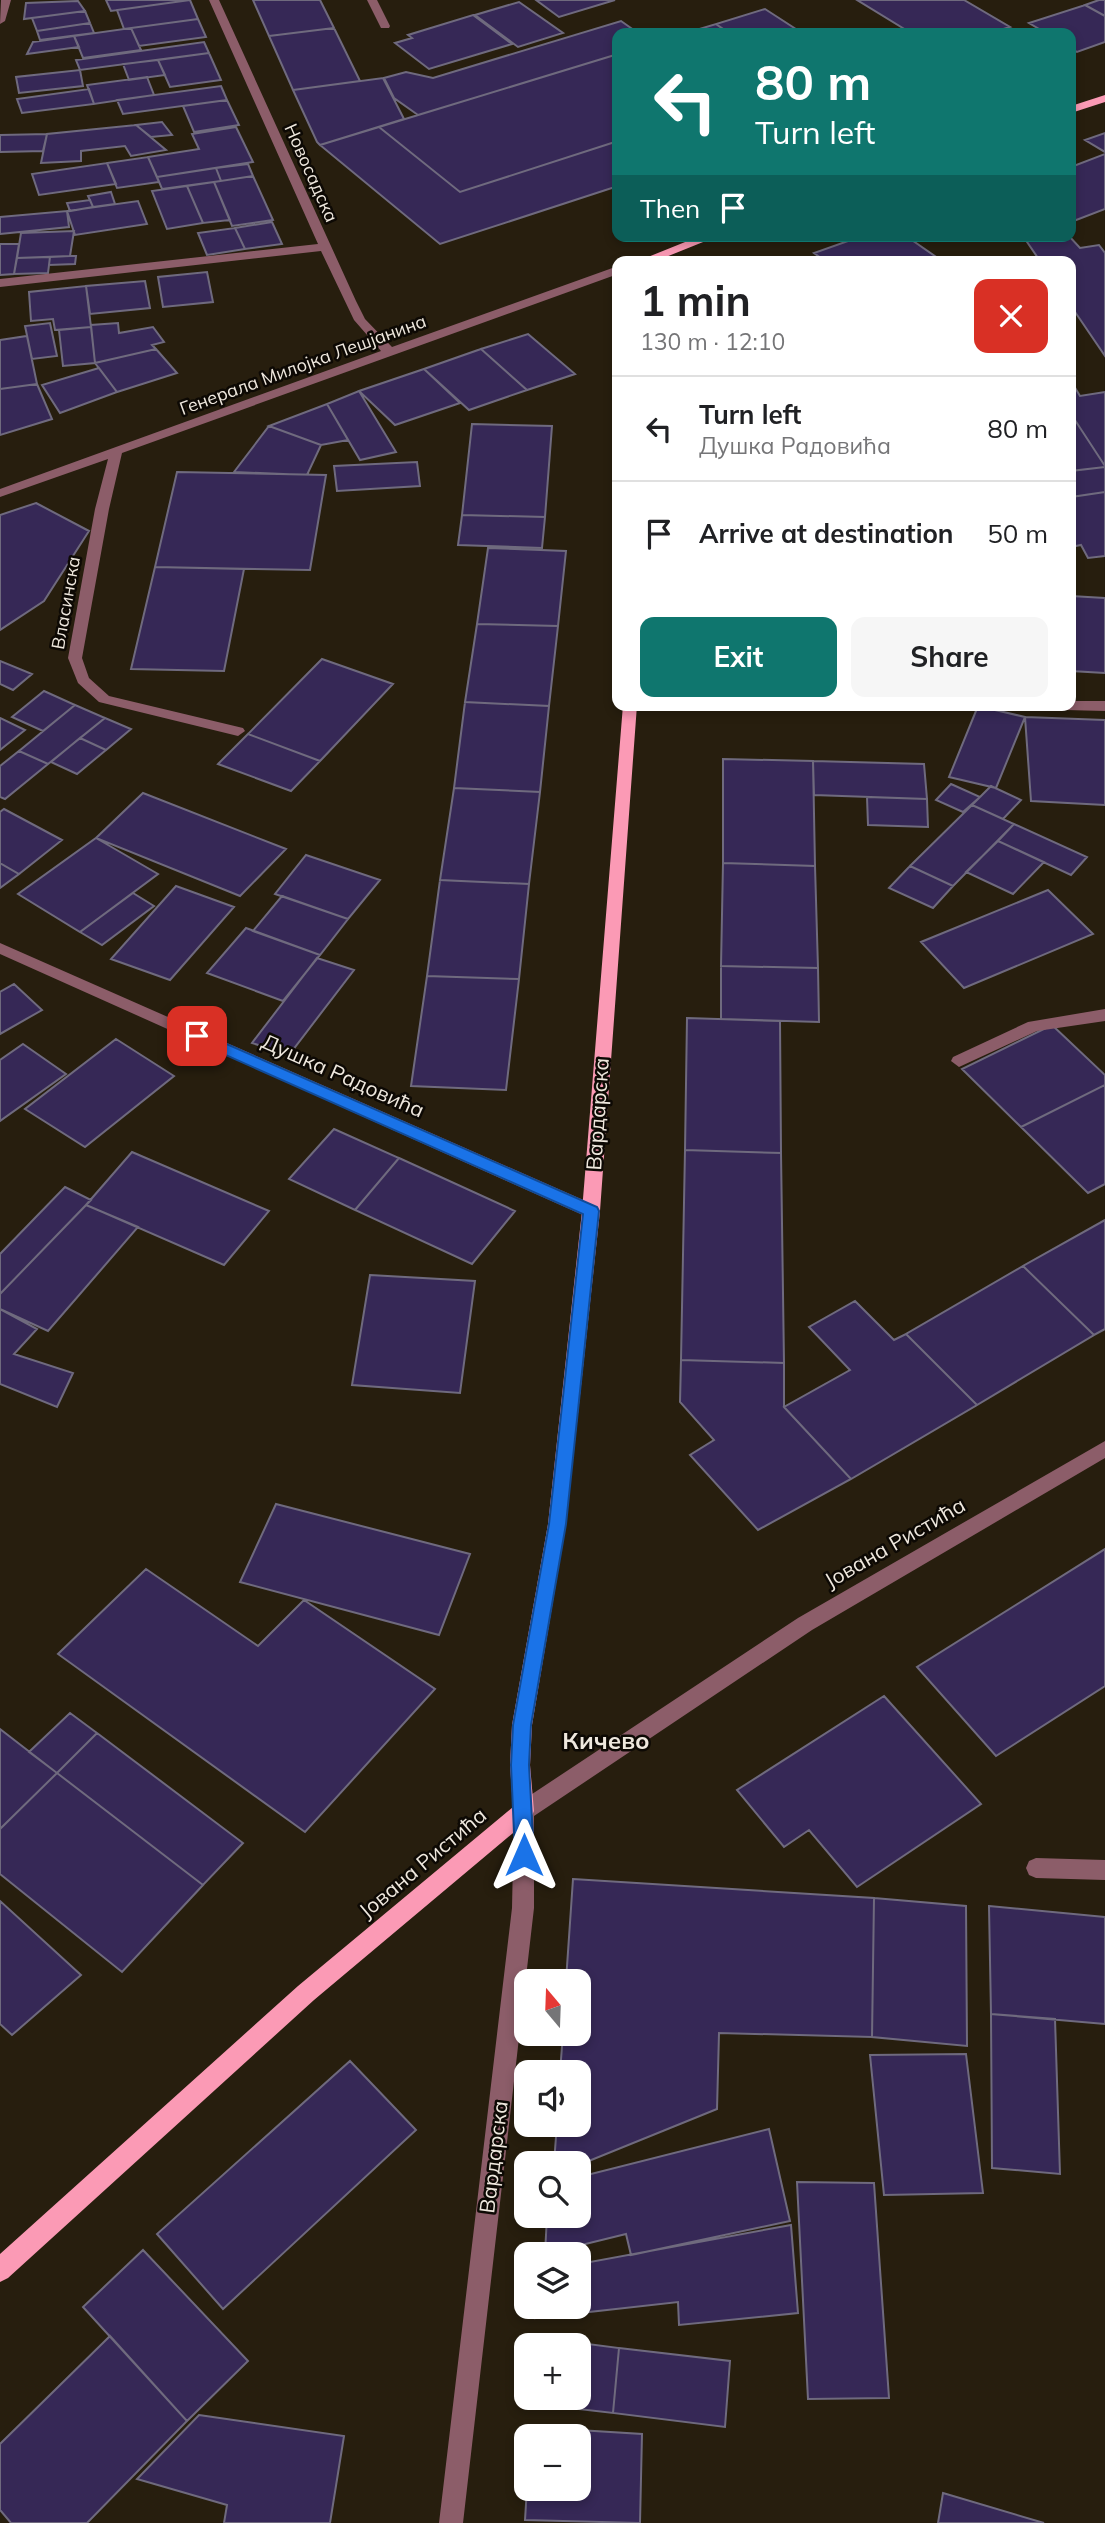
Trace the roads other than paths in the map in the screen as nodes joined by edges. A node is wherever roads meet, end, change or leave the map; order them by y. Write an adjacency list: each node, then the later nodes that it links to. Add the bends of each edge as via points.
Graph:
1 (6, 0): 4 (street)
2 (214, 0): 9 (street, Новосадска)
3 (372, 0): 5 (street)
4 (0, 21)
5 (385, 26)
6 (1105, 98): 7 (main road)
7 (1076, 108)
8 (696, 242): 10 (main road)
9 (325, 247): 12 (street); 13 (street, Новосадска, via 360,320)
10 (658, 256)
11 (612, 272): 13 (street, Генерала Милојка Лешјанина)
12 (0, 283)
13 (389, 352): 14 (street, Генерала Милојка Лешјанина)
14 (116, 451): 15 (street, Генерала Милојка Лешјанина); 19 (street, Власинска, via 75,658 83,680 104,699)
15 (0, 493)
16 (1076, 705): 17 (street)
17 (1105, 706)
18 (630, 711): 23 (main road, Вардарска)
19 (238, 731)
20 (0, 948): 23 (street, Душка Радовића)
21 (1105, 1015): 22 (street, via 1034,1026)
22 (959, 1061)
23 (591, 1211): 25 (main road, Вардарска, via 557,1524 522,1725)
24 (1105, 1449): 25 (street, Јована Ристића, via 805,1624)
25 (524, 1811): 28 (main road, Јована Ристића, via 306,1993); 29 (street, Вардарска, via 523,1908)
26 (1035, 1868): 27 (street)
27 (1105, 1870)
28 (0, 2270)
29 (451, 2523)

